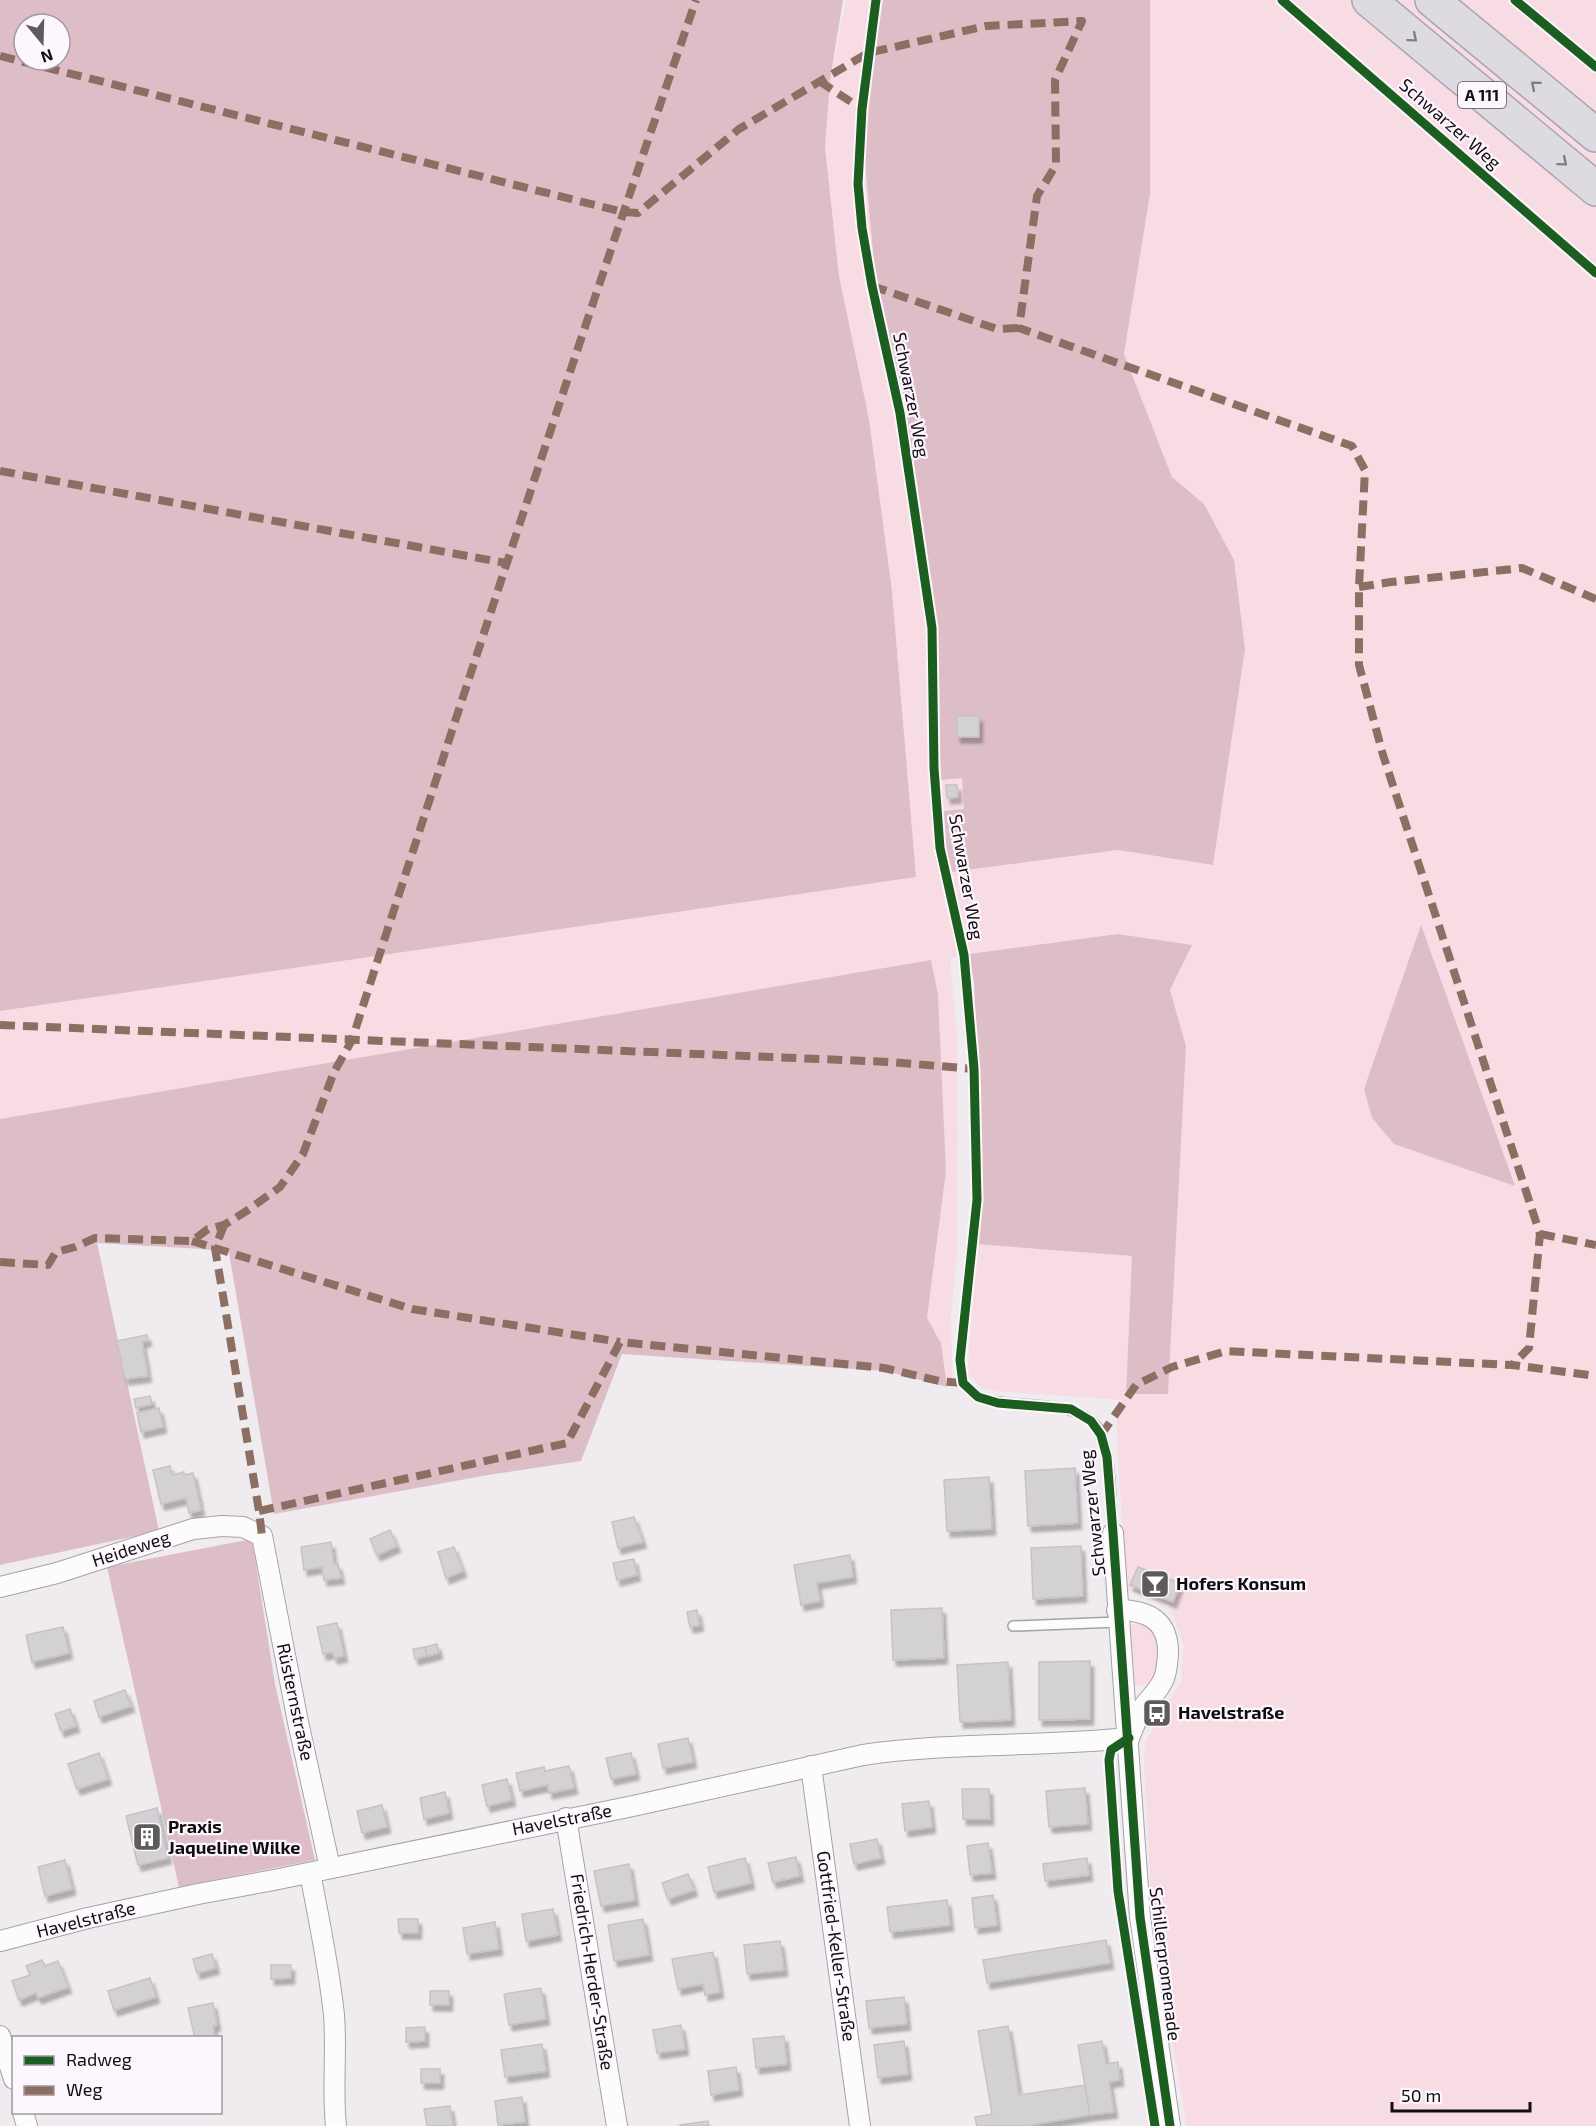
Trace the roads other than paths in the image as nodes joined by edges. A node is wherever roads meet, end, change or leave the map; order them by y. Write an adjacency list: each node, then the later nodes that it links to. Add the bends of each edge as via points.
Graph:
1 (876, 0): 10 (lane, Schwarzer Weg, via 862,109 858,184 862,228 900,413 932,628 934,768 940,848 964,955 974,1069 977,1200 960,1360 963,1383 978,1397 998,1403 1071,1409 1091,1421 1101,1435 1107,1457)
2 (1282, 0): 9 (lane, Schwarzer Weg)
3 (1369, 0): 8 (highway, A 111, one-way to 8)
4 (1432, 0): 7 (highway, A 111, one-way to 4)
5 (1515, 0): 6 (lane)
6 (1596, 67)
7 (1596, 135)
8 (1596, 189)
9 (1596, 273)
10 (1113, 1533): 13 (street, Schwarzer Weg)
11 (262, 1536): 12 (street, Heideweg, via 243,1527 193,1529); 19 (street, Rüsternstraße)
12 (0, 1587)
13 (1116, 1589): 14 (street, Schillerpromenade)
14 (1118, 1616): 15 (lane); 16 (street, Schillerpromenade); 16 (street, Schillerpromenade, via 1131,1610 1158,1621 1165,1630 1168,1650 1165,1677 1142,1710)
15 (1013, 1626)
16 (1129, 1738): 17 (street, Havelstraße, via 893,1751); 27 (street, Schillerpromenade, via 1140,1917)
17 (811, 1766): 18 (street, Havelstraße); 26 (street, Gottfried-Keller-Straße)
18 (566, 1818): 19 (street, Havelstraße); 25 (street, Friedrich-Herder-Straße)
19 (330, 1868): 20 (street, Havelstraße)
20 (310, 1873): 21 (street, Havelstraße, via 88,1918); 24 (street, via 334,2016)
21 (0, 1941)
22 (0, 2036): 23 (street)
23 (12, 2073)
24 (336, 2126)
25 (617, 2126)
26 (860, 2126)
27 (1170, 2126)

